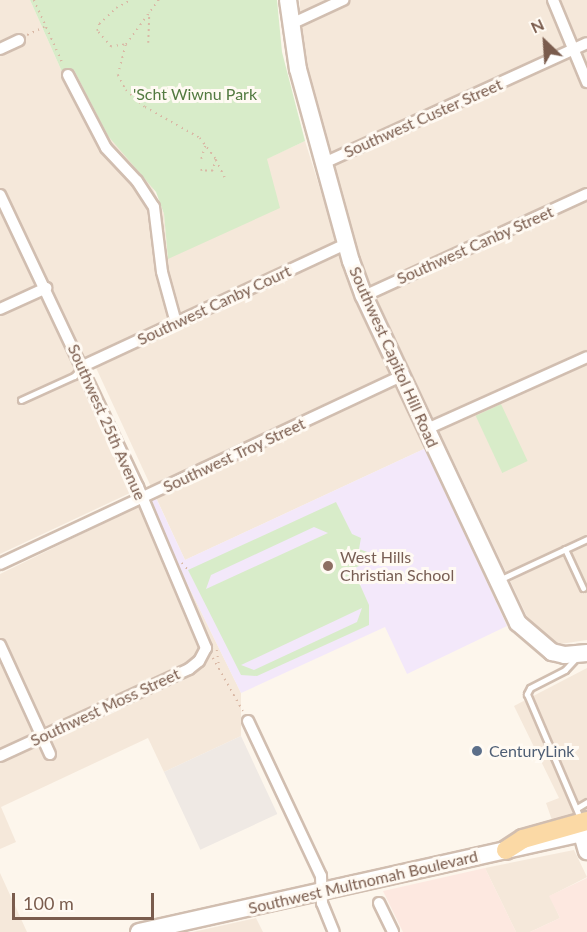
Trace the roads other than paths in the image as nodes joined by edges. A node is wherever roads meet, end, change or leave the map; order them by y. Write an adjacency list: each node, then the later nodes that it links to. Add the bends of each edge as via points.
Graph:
1 (288, 0): 4 (street, Southwest Capitol Hill Road)
2 (343, 0): 4 (street)
3 (553, 0): 8 (street)
4 (289, 25): 11 (street, Southwest Capitol Hill Road)
5 (19, 40): 7 (street)
6 (587, 43): 8 (street, Southwest Custer Street)
7 (0, 49)
8 (572, 50): 10 (street); 11 (street, Southwest Custer Street)
9 (68, 75): 18 (street, via 106,148 137,181 154,207 162,272)
10 (587, 82)
11 (324, 163): 14 (street, Southwest Capitol Hill Road)
12 (587, 194): 16 (street, Southwest Canby Street)
13 (0, 195): 15 (street, Southwest 25th Avenue)
14 (346, 244): 16 (street, Southwest Capitol Hill Road); 18 (street, Southwest Canby Court)
15 (46, 288): 17 (street); 20 (street, Southwest 25th Avenue)
16 (364, 296): 21 (street, Southwest Capitol Hill Road)
17 (0, 309)
18 (176, 323): 20 (street, Southwest Canby Court)
19 (587, 357): 23 (street)
20 (83, 366): 22 (lane, via 74,376); 24 (street, Southwest 25th Avenue)
21 (402, 376): 23 (street, Southwest Capitol Hill Road); 24 (street, Southwest Troy Street)
22 (21, 400)
23 (427, 429): 28 (street, Southwest Capitol Hill Road)
24 (141, 498): 27 (street, Southwest Troy Street); 31 (street, Southwest 25th Avenue, via 205,644)
25 (587, 539): 26 (lane)
26 (565, 549): 28 (lane); 29 (lane)
27 (0, 564)
28 (497, 581): 32 (street, Southwest Capitol Hill Road, via 528,636 559,654)
29 (583, 588)
30 (0, 645): 34 (street)
31 (205, 652): 34 (street, Southwest Moss Street, via 189,669)
32 (583, 654): 38 (lane, via 565,670 527,690)
33 (248, 721): 41 (street, via 321,876)
34 (42, 736): 35 (street); 36 (street, Southwest Moss Street)
35 (50, 754)
36 (0, 756)
37 (587, 802): 38 (lane)
38 (583, 824): 39 (main road, via 523,839); 40 (street)
39 (506, 850): 41 (street, Southwest Multnomah Boulevard)
40 (587, 851)
41 (322, 891): 43 (street, Southwest Multnomah Boulevard); 44 (street, via 322,903)
42 (379, 903): 45 (street)
43 (139, 932)
44 (334, 932)
45 (393, 932)

